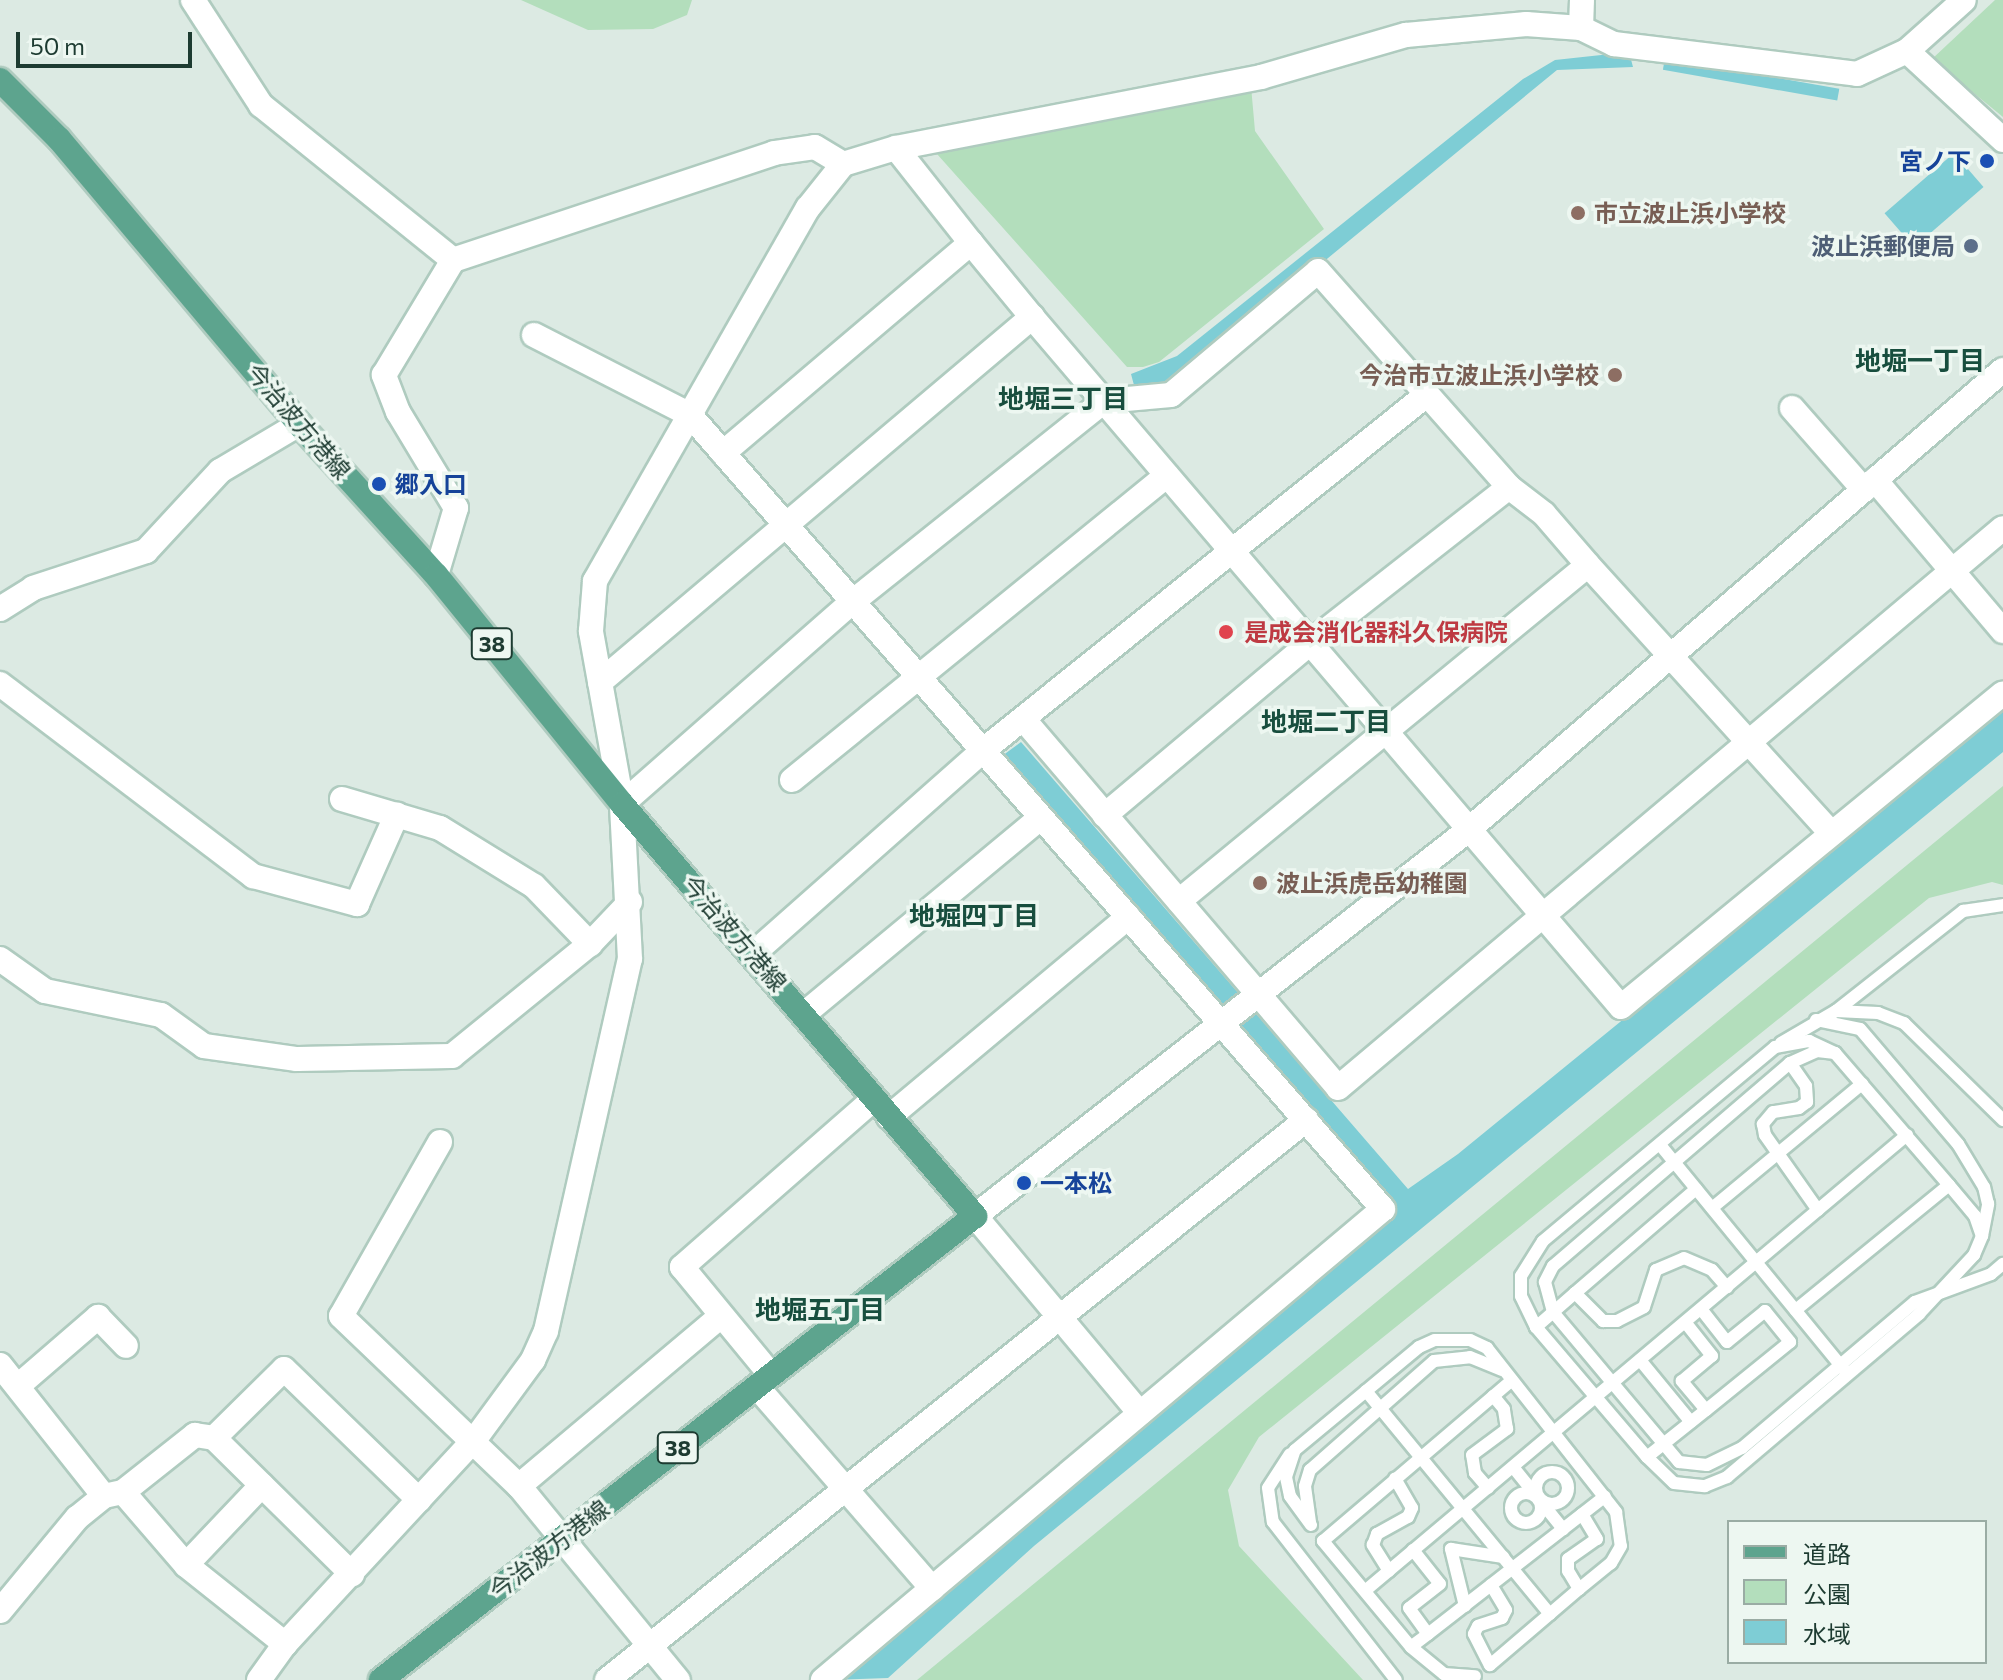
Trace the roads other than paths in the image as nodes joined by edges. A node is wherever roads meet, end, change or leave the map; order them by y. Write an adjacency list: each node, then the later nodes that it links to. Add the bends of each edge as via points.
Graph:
1 (193, 0): 12 (street, via 261,105)
2 (1582, 0): 5 (street)
3 (1964, 0): 6 (street)
4 (1525, 12): 5 (street); 9 (street, via 1406,35 1261,77)
5 (1581, 28): 6 (street, via 1614,44 1840,75 1886,64)
6 (1907, 51): 8 (street)
7 (0, 80): 20 (main road, 今治波方港線 / 38, via 59,139)
8 (2003, 140)
9 (896, 148): 10 (street); 11 (street)
10 (843, 164): 12 (street, via 815,147 774,153); 19 (street, via 808,208)
11 (971, 243): 13 (street); 21 (street)
12 (453, 260): 30 (street, via 384,375 398,412 456,508)
13 (1032, 317): 17 (street); 25 (street)
14 (534, 335): 19 (street)
15 (2003, 370): 23 (street)
16 (1425, 396): 17 (street, via 1318,271 1171,395); 24 (street); 27 (street)
17 (1104, 401): 22 (street); 31 (street)
18 (1792, 408): 23 (street)
19 (690, 415): 21 (street); 37 (street, via 595,581 591,631)
20 (299, 424): 30 (main road, 今治波方港線 / 38); 32 (street, via 220,471 146,551 33,588)
21 (723, 453): 25 (street)
22 (1167, 475): 27 (street); 36 (street)
23 (1870, 485): 29 (street); 35 (street)
24 (1509, 487): 28 (street, via 1544,514); 34 (street)
25 (786, 528): 31 (street); 37 (street)
26 (2003, 528): 29 (street)
27 (1235, 553): 34 (street); 40 (street)
28 (1588, 565): 35 (street); 41 (street)
29 (1953, 570): 33 (street); 42 (street)
30 (436, 575): 46 (main road, 今治波方港線 / 38)
31 (851, 603): 36 (street); 46 (street)
32 (0, 609)
33 (2003, 631)
34 (1310, 643): 41 (street); 48 (street)
35 (1673, 657): 42 (street); 50 (street)
36 (914, 677): 43 (street); 44 (street)
37 (600, 682): 46 (street)
38 (0, 684): 47 (street, via 253,876 357,904)
39 (2003, 693): 51 (street)
40 (1025, 721): 43 (street); 48 (street)
41 (1384, 732): 50 (street); 52 (street)
42 (1751, 744): 51 (street); 55 (street)
43 (981, 752): 49 (street); 58 (street)
44 (792, 780)
45 (342, 799): 47 (street)
46 (622, 804): 53 (street); 58 (main road, 今治波方港線 / 38)
47 (397, 814): 57 (street, via 440,828 534,886)
48 (1105, 815): 52 (street)
49 (1040, 818): 56 (street); 62 (street)
50 (1467, 831): 55 (street); 60 (street)
51 (1831, 833): 55 (street, via 1621,1007)
52 (1179, 901): 60 (street)
53 (630, 902): 57 (street); 114 (street, via 630,959 546,1331 533,1360)
54 (2003, 905): 61 (lane, via 1963,911)
55 (1542, 916): 60 (street, via 1338,1088)
56 (1128, 917): 64 (street); 69 (street)
57 (590, 944): 59 (street, via 452,1056 297,1059 204,1046 161,1015 45,991)
58 (754, 953): 62 (main road, 今治波方港線 / 38)
59 (0, 959)
60 (1257, 993): 64 (street)
61 (1836, 1011): 63 (lane); 71 (lane, via 1857,1009 1904,1023)
62 (804, 1014): 69 (main road, 今治波方港線 / 38)
63 (1816, 1020): 65 (lane); 82 (lane, via 1860,1029 1958,1144 1984,1187 1988,1204)
64 (1222, 1023): 70 (street); 81 (street)
65 (1775, 1047): 66 (lane, via 1809,1041); 74 (lane)
66 (1835, 1053): 67 (lane, via 1817,1051); 68 (lane)
67 (1790, 1063): 75 (lane, via 1809,1094 1799,1108 1781,1109 1765,1118 1765,1135); 76 (lane)
68 (1862, 1084): 72 (lane); 75 (lane)
69 (881, 1108): 81 (main road, 今治波方港線 / 38); 91 (street, via 682,1267)
70 (1306, 1120): 92 (street); 110 (street, via 1383,1209)
71 (2003, 1120)
72 (1907, 1135): 77 (lane); 80 (lane)
73 (440, 1142): 114 (street, via 341,1316)
74 (1661, 1146): 76 (lane); 94 (lane, via 1530,1257 1521,1276 1521,1296)
75 (1777, 1154): 79 (lane); 80 (lane)
76 (1675, 1162): 78 (lane); 90 (lane, via 1553,1266 1545,1282)
77 (1949, 1185): 82 (lane, via 1975,1216); 89 (lane)
78 (1696, 1189): 79 (lane); 87 (lane)
79 (1712, 1208): 83 (lane)
80 (1818, 1210): 83 (lane)
81 (975, 1216): 92 (street); 102 (main road, 今治波方港線 / 38)
82 (1982, 1236): 86 (lane, via 1974,1255)
83 (1756, 1262): 85 (lane); 89 (lane)
84 (2003, 1264): 86 (lane, via 1966,1285)
85 (1727, 1287): 87 (lane, via 1712,1270 1684,1258 1656,1270 1644,1307 1617,1321 1603,1321); 88 (lane)
86 (1941, 1289): 100 (lane)
87 (1575, 1293): 90 (lane)
88 (1701, 1309): 93 (lane); 96 (lane, via 1727,1342 1765,1311)
89 (1796, 1310): 95 (lane)
90 (1553, 1312): 94 (lane); 103 (lane)
91 (720, 1317): 102 (street); 122 (street)
92 (1061, 1317): 110 (street); 124 (street)
93 (1685, 1322): 98 (lane); 109 (lane, via 1712,1356 1682,1381)
94 (1536, 1327): 107 (lane)
95 (1810, 1327): 96 (lane); 100 (lane)
96 (1790, 1342): 109 (lane)
97 (126, 1346): 104 (street, via 98,1317)
98 (1640, 1360): 103 (lane); 111 (lane)
99 (0, 1365): 104 (street)
100 (1846, 1371): 115 (lane, via 1728,1458 1692,1466 1679,1462); 118 (lane, via 1727,1477 1705,1486 1674,1483)
101 (1508, 1376): 105 (lane, via 1487,1348 1470,1340 1435,1340); 106 (lane); 108 (lane, via 1453,1355 1434,1361); 112 (lane)
102 (764, 1381): 124 (street); 132 (main road, 今治波方港線 / 38)
103 (1613, 1382): 107 (lane); 115 (lane)
104 (18, 1386): 125 (street)
105 (1366, 1391): 108 (lane); 116 (lane)
106 (1493, 1396): 117 (lane); 123 (lane, via 1504,1409 1507,1429 1472,1455 1475,1473)
107 (1597, 1396): 112 (lane); 118 (lane)
108 (1379, 1406): 117 (lane); 130 (lane, via 1310,1470 1305,1486)
109 (1706, 1410): 111 (lane)
110 (1140, 1413): 140 (street)
111 (1691, 1422): 115 (lane)
112 (1553, 1433): 119 (lane); 126 (lane)
113 (214, 1438): 121 (street); 125 (street, via 195,1435); 127 (street, via 284,1369)
114 (475, 1439): 122 (street); 127 (street)
115 (1663, 1445): 118 (lane)
116 (1295, 1450): 130 (lane, via 1286,1477 1290,1496); 157 (lane, via 1268,1488 1273,1522)
117 (1421, 1456): 120 (lane); 128 (lane)
118 (1647, 1457)
119 (1513, 1467): 123 (lane); 131 (lane)
120 (1395, 1479): 133 (lane); 137 (lane, via 1412,1508 1408,1517 1377,1534 1373,1545)
121 (262, 1485): 136 (street); 138 (street)
122 (519, 1486): 132 (street)
123 (1488, 1488): 128 (lane)
124 (848, 1489): 140 (street); 148 (street)
125 (114, 1494): 136 (street); 144 (street, via 49,1546)
126 (1605, 1496): 129 (lane); 141 (lane, via 1616,1512 1621,1546 1611,1563)
127 (419, 1500): 138 (street)
128 (1463, 1508): 134 (lane); 135 (lane)
129 (1582, 1514): 131 (lane); 141 (lane, via 1597,1539 1568,1559 1568,1571)
130 (1311, 1525): 133 (lane)
131 (1563, 1529): 135 (lane)
132 (560, 1540): 148 (street); 153 (main road, 今治波方港線 / 38)
133 (1323, 1541): 142 (lane)
134 (1413, 1550): 137 (lane); 146 (lane, via 1440,1584 1409,1608)
135 (1508, 1563): 139 (lane); 143 (lane, via 1451,1549); 145 (lane)
136 (186, 1565): 147 (street)
137 (1389, 1571): 142 (lane)
138 (352, 1574): 147 (street)
139 (1491, 1585): 143 (lane); 150 (lane, via 1506,1610 1474,1634)
140 (932, 1588): 156 (street)
141 (1579, 1589): 145 (lane)
142 (1366, 1590): 149 (lane)
143 (1465, 1606): 146 (lane)
144 (0, 1611)
145 (1550, 1614): 150 (lane)
146 (1428, 1634): 149 (lane)
147 (285, 1644): 152 (street)
148 (649, 1646): 154 (street); 155 (street)
149 (1411, 1647): 151 (lane, via 1444,1674)
150 (1490, 1665): 151 (lane)
151 (1472, 1678)
152 (259, 1680)
153 (381, 1680)
154 (607, 1680)
155 (678, 1680)
156 (823, 1680)
157 (1396, 1680)

